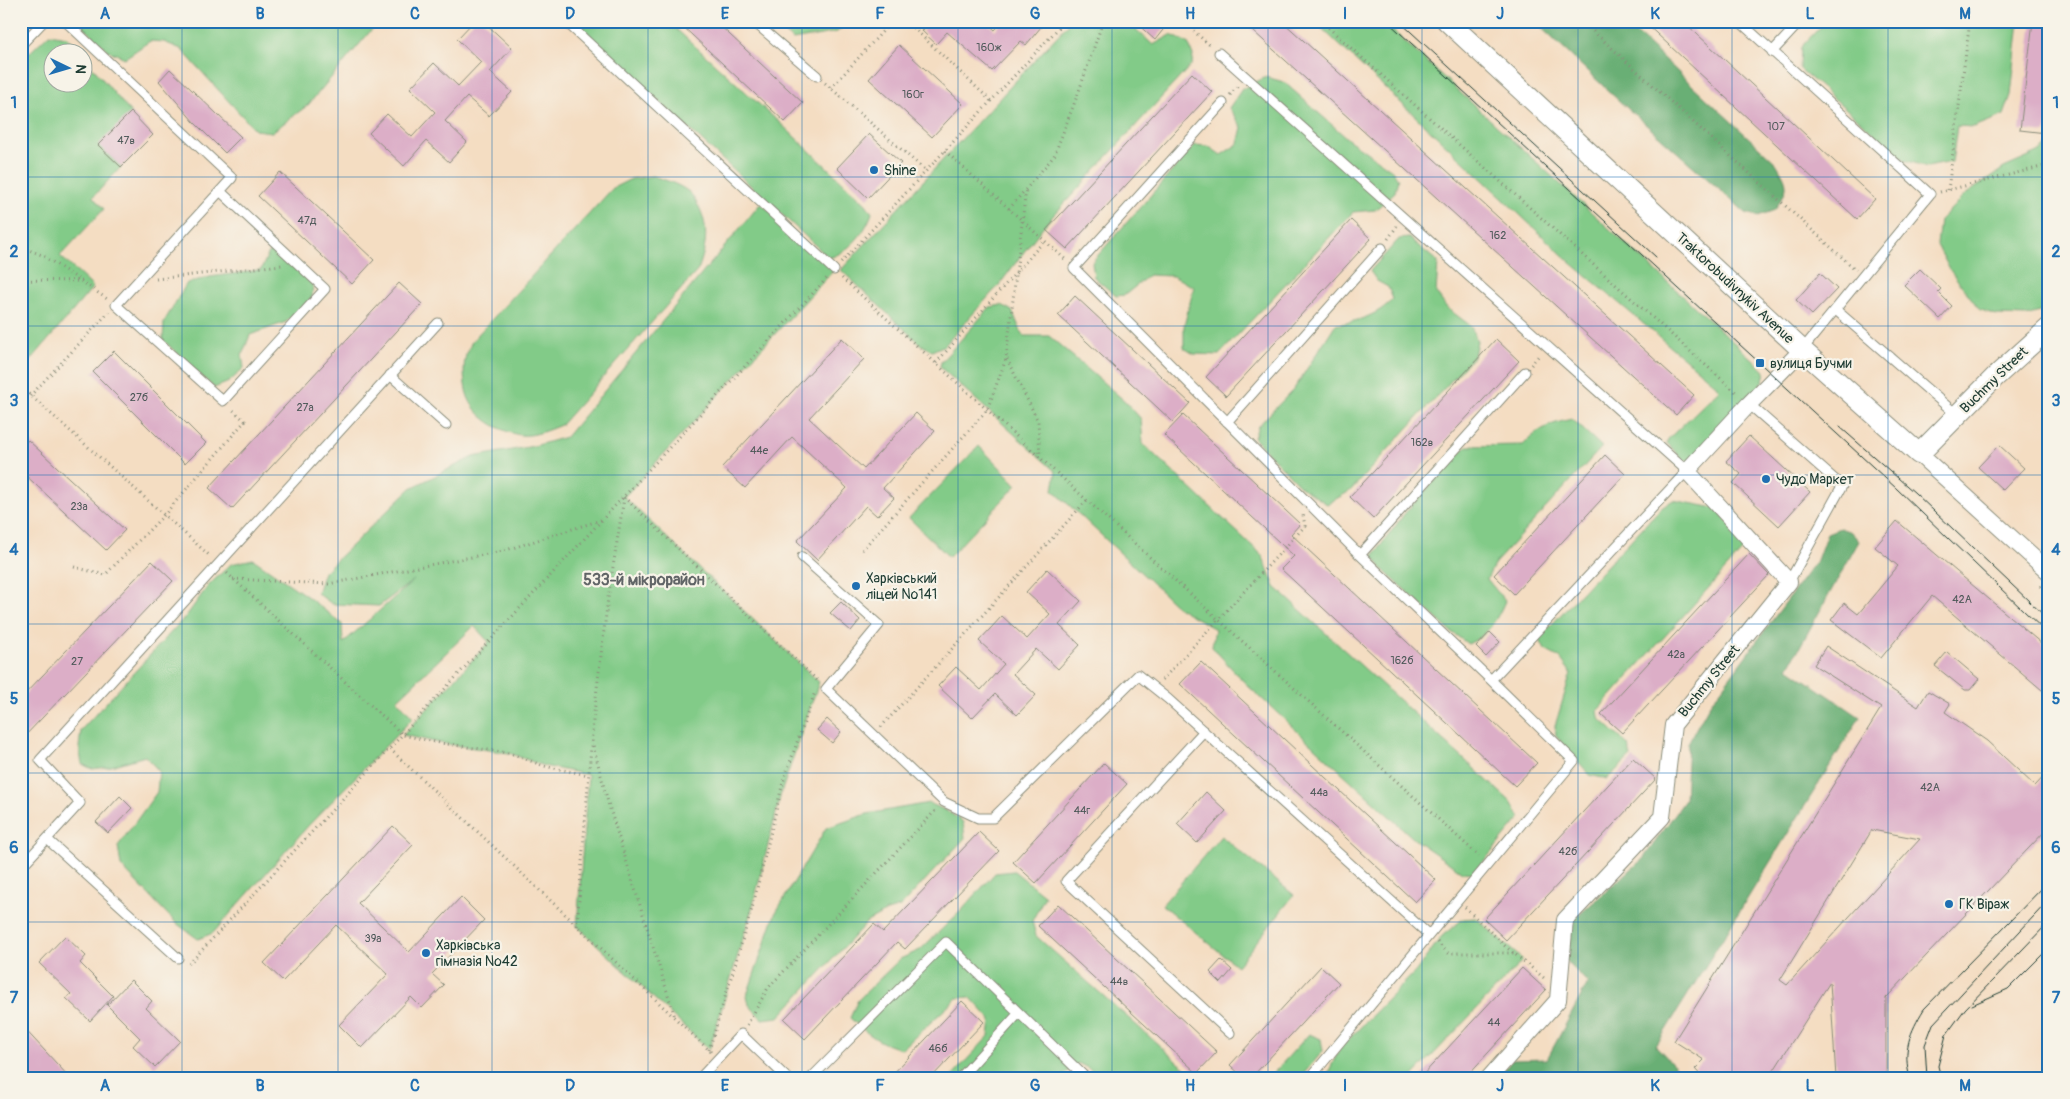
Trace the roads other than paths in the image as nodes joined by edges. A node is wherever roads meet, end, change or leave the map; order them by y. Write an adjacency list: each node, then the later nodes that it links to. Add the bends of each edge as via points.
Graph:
1 (44, 21): 8 (lane)
2 (65, 21): 13 (lane, via 232,178)
3 (565, 21): 15 (lane)
4 (753, 21): 11 (lane)
5 (1447, 21): 19 (street, Traktorobudivnykiv Avenue)
6 (1739, 21): 9 (lane)
7 (1801, 21): 9 (lane)
8 (21, 45)
9 (1772, 52): 16 (lane, via 1930,194)
10 (1219, 53): 27 (lane)
11 (817, 76)
12 (1223, 103): 24 (lane, via 1074,268)
13 (220, 191): 13 (lane, via 116,305 223,401 325,289)
14 (1382, 248): 24 (lane)
15 (834, 270)
16 (1836, 310): 19 (lane); 23 (lane)
17 (438, 323): 21 (lane)
18 (2049, 328): 23 (street, Buchmy Street)
19 (1802, 350): 22 (street); 26 (street, Traktorobudivnykiv Avenue)
20 (1525, 372): 28 (lane)
21 (390, 376): 25 (lane); 34 (lane, via 40,760 80,803)
22 (1749, 404): 27 (street); 31 (lane, via 1842,486)
23 (1957, 415): 26 (street, Buchmy Street)
24 (1227, 422): 28 (lane)
25 (446, 425)
26 (1919, 454): 30 (street, Traktorobudivnykiv Avenue)
27 (1686, 471): 31 (street); 32 (lane)
28 (1360, 555): 32 (lane)
29 (802, 557): 33 (lane, via 879,625 822,686 944,802 978,818 993,818 1138,674)
30 (2049, 572)
31 (1789, 582): 46 (street, Buchmy Street, via 1673,725 1662,817 1565,920 1558,1000)
32 (1491, 680): 36 (lane, via 1574,761)
33 (1204, 732): 36 (lane); 39 (lane, via 1066,881)
34 (47, 839): 35 (lane); 37 (lane)
35 (21, 867)
36 (1429, 935): 45 (lane)
37 (178, 958)
38 (1019, 1012): 42 (lane, via 946,942); 43 (lane); 44 (lane)
39 (1230, 1033)
40 (700, 1078): 41 (lane, via 741,1034)
41 (787, 1078)
42 (811, 1078)
43 (960, 1078)
44 (1086, 1078)
45 (1310, 1078)
46 (1490, 1078)

